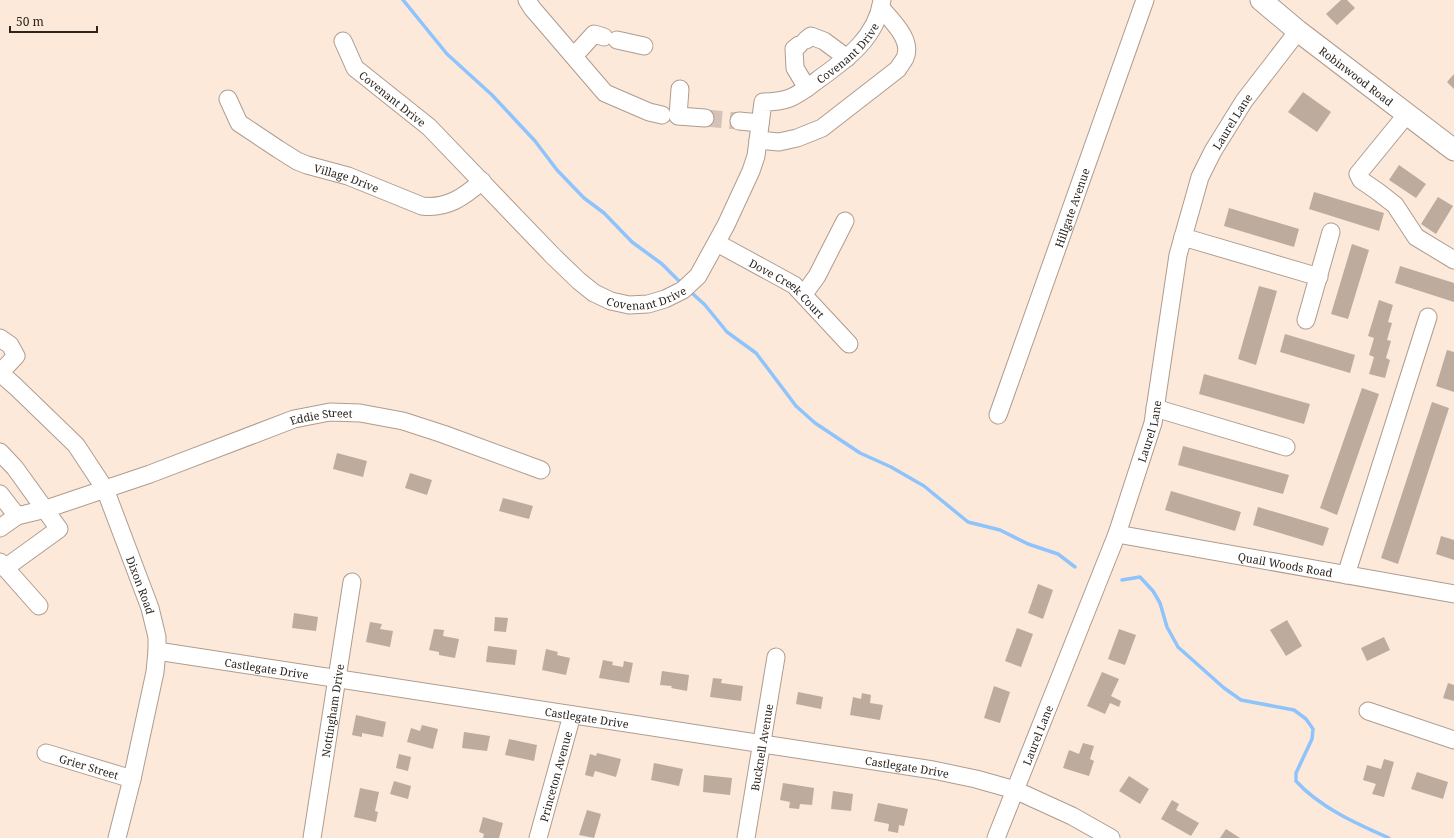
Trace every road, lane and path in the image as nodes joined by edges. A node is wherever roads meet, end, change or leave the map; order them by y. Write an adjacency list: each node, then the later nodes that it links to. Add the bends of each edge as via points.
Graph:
1 (527, 0): 8 (street)
2 (1145, 0): 34 (street, Hillgate Avenue)
3 (1261, 0): 5 (main road, Robinwood Road)
4 (881, 4): 9 (street, Covenant Drive, via 874,26 864,41); 18 (street, via 907,46 905,58 898,69 822,128 779,142)
5 (1298, 31): 13 (main road, Robinwood Road); 23 (street, Laurel Lane, via 1244,101 1213,151 1200,177)
6 (343, 41): 20 (street, Covenant Drive, via 355,68 429,127)
7 (644, 46): 8 (street, via 594,34)
8 (574, 56): 14 (street, via 605,93)
9 (847, 58): 10 (street, Covenant Drive); 10 (street, via 824,41 811,36 794,49 795,68)
10 (807, 88): 17 (street, Covenant Drive, via 791,98 763,102)
11 (680, 89): 15 (street, via 678,116)
12 (228, 99): 20 (street, Village Drive, via 239,123 297,161 348,176 422,206 450,204)
13 (1407, 114): 19 (main road, Robinwood Road); 25 (street, via 1358,174 1361,180 1395,205 1416,237)
14 (662, 115)
15 (705, 118)
16 (739, 121): 17 (street)
17 (760, 123): 18 (street, Covenant Drive)
18 (758, 140): 24 (street, Covenant Drive, via 756,156 748,178)
19 (1453, 147)
20 (482, 181): 24 (street, Covenant Drive, via 579,281 594,293 611,301 629,305 648,304 683,290 698,276)
21 (845, 221): 27 (street, via 817,276)
22 (1331, 232): 26 (street)
23 (1183, 237): 26 (street); 33 (street, Laurel Lane, via 1178,255)
24 (717, 243): 27 (street, Dove Creek Court, via 794,285)
25 (1454, 260)
26 (1319, 277): 29 (street)
27 (804, 294): 31 (street, Dove Creek Court)
28 (1428, 317): 44 (street)
29 (1306, 320)
30 (0, 338): 32 (street, via 10,346 16,356)
31 (849, 344)
32 (0, 373): 38 (street, Dixon Road, via 76,445)
33 (1155, 408): 35 (street); 42 (street, Laurel Lane, via 1153,423)
34 (998, 415)
35 (1286, 447)
36 (0, 452): 40 (street)
37 (541, 470): 38 (street, Eddie Street, via 403,421 360,413 330,412 294,419)
38 (105, 489): 40 (street, Eddie Street); 48 (street, Dixon Road, via 150,608 157,637)
39 (0, 494): 41 (street)
40 (46, 509): 41 (street, Eddie Street); 43 (street, via 60,530)
41 (5, 522)
42 (1117, 534): 44 (street, Quail Woods Road); 57 (street, Laurel Lane)
43 (2, 565): 47 (street)
44 (1346, 575): 46 (street, Quail Woods Road)
45 (352, 582): 50 (street, Nottingham Drive)
46 (1454, 594)
47 (39, 606)
48 (157, 651): 50 (street, Castlegate Drive); 56 (street, Dixon Road, via 151,694)
49 (776, 657): 54 (street, Bucknell Avenue)
50 (337, 678): 52 (street, Castlegate Drive); 59 (street, Nottingham Drive)
51 (1368, 711): 53 (street)
52 (572, 715): 54 (street, Castlegate Drive); 60 (street, Princeton Avenue)
53 (1454, 740)
54 (762, 744): 57 (street, Castlegate Drive, via 933,770); 61 (street, Bucknell Avenue)
55 (46, 753): 56 (street, Grier Street)
56 (132, 779): 58 (street, Dixon Road)
57 (1016, 790): 62 (street, Laurel Lane); 63 (street, Castlegate Drive, via 1072,816)
58 (117, 838)
59 (312, 838)
60 (538, 838)
61 (746, 838)
62 (996, 838)
63 (1111, 838)

